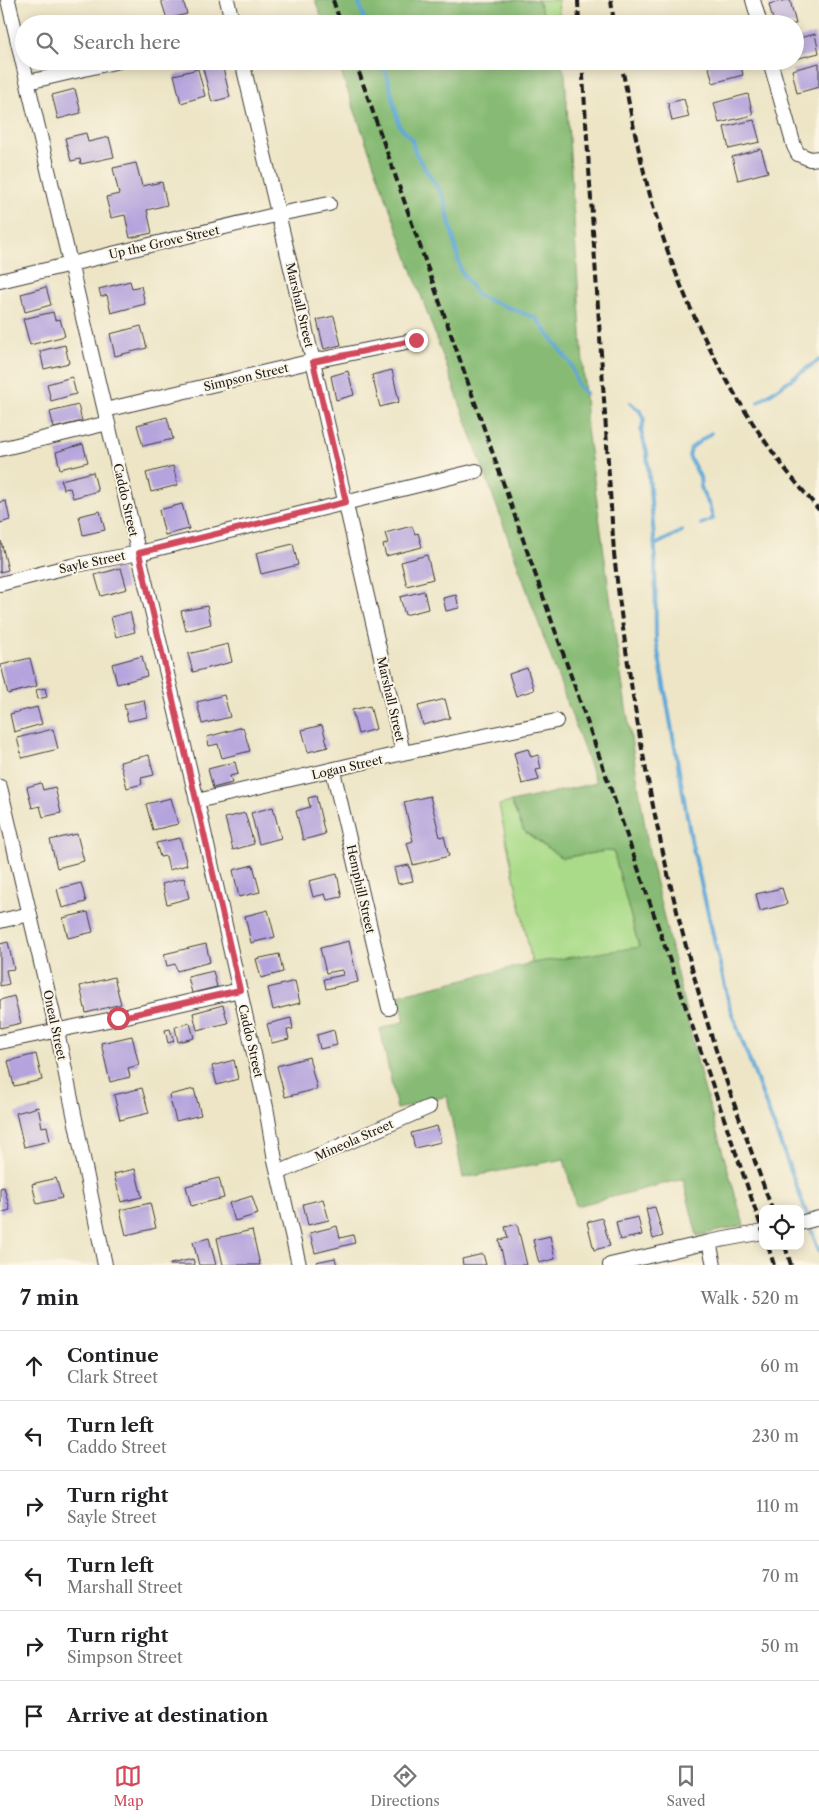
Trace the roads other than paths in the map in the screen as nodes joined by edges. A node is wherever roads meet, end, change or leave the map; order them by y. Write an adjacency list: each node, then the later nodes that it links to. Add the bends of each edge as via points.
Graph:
1 (8, 0): 6 (street, Caddo Street)
2 (227, 0): 4 (street)
3 (753, 0): 5 (street)
4 (231, 15)
5 (757, 15)
6 (15, 29)
7 (25, 70): 11 (street, Caddo Street)
8 (79, 70): 11 (street)
9 (244, 70): 14 (street, Marshall Street)
10 (773, 70): 12 (street, via 798,154 810,159)
11 (28, 82): 15 (street, Caddo Street)
12 (819, 158)
13 (329, 204): 14 (street, Up the Grove Street)
14 (279, 214): 15 (street, Up the Grove Street); 18 (street, Marshall Street)
15 (71, 264): 16 (street, Up the Grove Street); 19 (street, Caddo Street)
16 (0, 281)
17 (416, 340): 18 (street, Simpson Street)
18 (313, 362): 19 (street, Simpson Street); 22 (street, Marshall Street)
19 (107, 417): 20 (street, Simpson Street); 23 (street, Caddo Street)
20 (0, 449)
21 (476, 471): 22 (street, Sayle Street)
22 (346, 502): 23 (street, Sayle Street); 26 (street, Marshall Street)
23 (139, 553): 24 (street, Sayle Street); 29 (street, Caddo Street)
24 (0, 584)
25 (556, 721): 26 (street, Logan Street)
26 (403, 753): 27 (street, Logan Street)
27 (333, 770): 29 (street, Logan Street); 33 (street, Hemphill Street)
28 (0, 786): 30 (street, Oneal Street)
29 (197, 800): 32 (street, Caddo Street)
30 (30, 914): 31 (street); 34 (street, Oneal Street)
31 (0, 920)
32 (240, 990): 34 (street); 37 (street, Caddo Street)
33 (389, 1008)
34 (57, 1031): 35 (street); 42 (street, Oneal Street)
35 (0, 1042)
36 (429, 1107): 37 (street, Mineola Street)
37 (278, 1173): 43 (street, Caddo Street)
38 (819, 1218): 39 (street)
39 (804, 1222)
40 (759, 1233): 41 (street)
41 (709, 1242): 44 (street); 45 (street)
42 (105, 1265)
43 (299, 1265)
44 (610, 1265)
45 (714, 1265)

